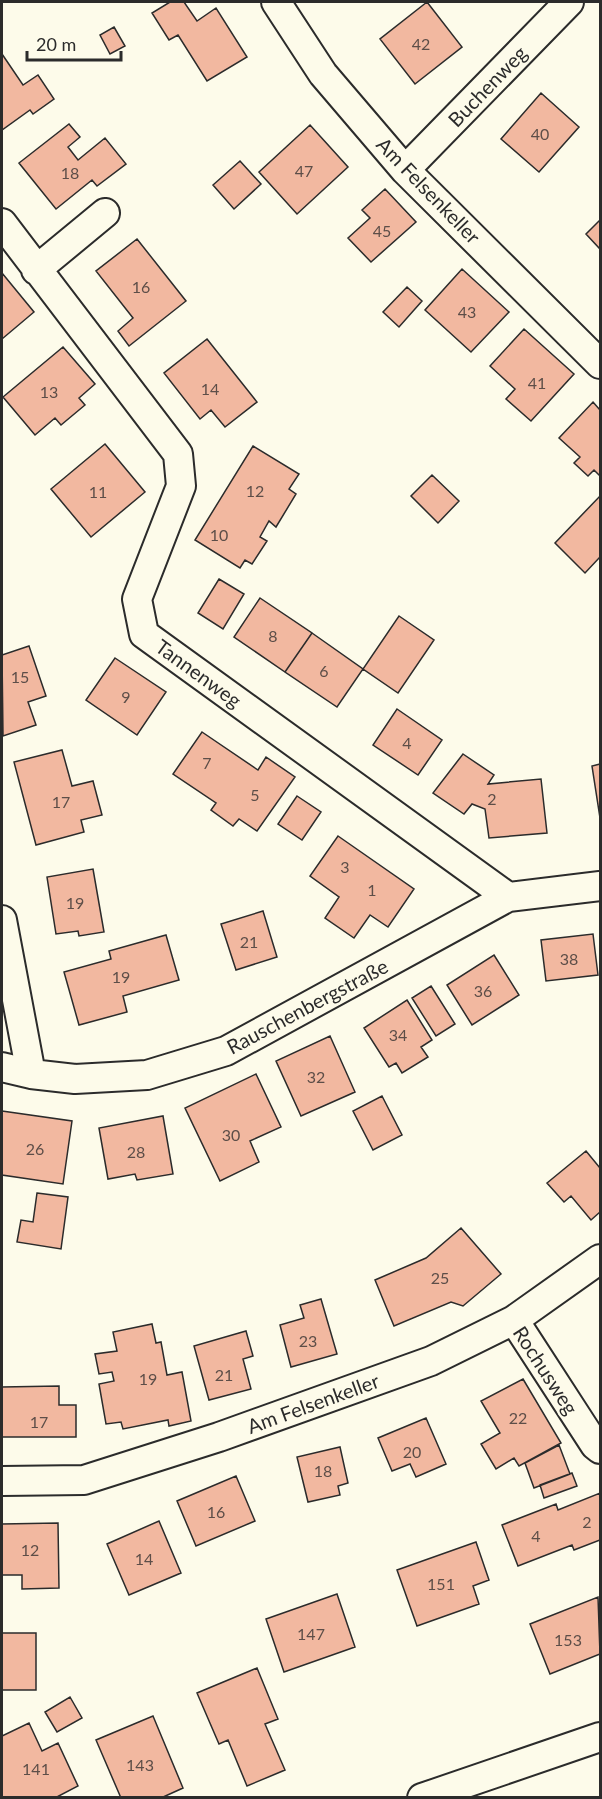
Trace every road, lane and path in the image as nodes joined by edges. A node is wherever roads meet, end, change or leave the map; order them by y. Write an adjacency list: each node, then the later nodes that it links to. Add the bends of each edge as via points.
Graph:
1 (276, 2): 3 (street, Am Felsenkeller, via 323,74)
2 (569, 2): 3 (street, Buchenweg)
3 (405, 170): 7 (street, Am Felsenkeller)
4 (105, 213): 6 (street)
5 (2, 223): 6 (street, Tannenweg)
6 (36, 270): 9 (street, Tannenweg, via 178,454 181,486 137,599 144,634)
7 (600, 364)
8 (600, 886): 9 (street, Rauschenbergstraße)
9 (508, 897): 12 (street, Rauschenbergstraße, via 226,1051 147,1075 75,1079)
10 (2, 920): 12 (street)
11 (2, 1067): 12 (street, Rauschenbergstraße)
12 (31, 1074)
13 (600, 1259): 14 (street, Am Felsenkeller)
14 (514, 1320): 15 (street, Rochusweg); 16 (street, Am Felsenkeller, via 431,1361 219,1437 84,1480)
15 (600, 1449)
16 (2, 1481)
17 (600, 1737): 18 (street)
18 (422, 1797)

